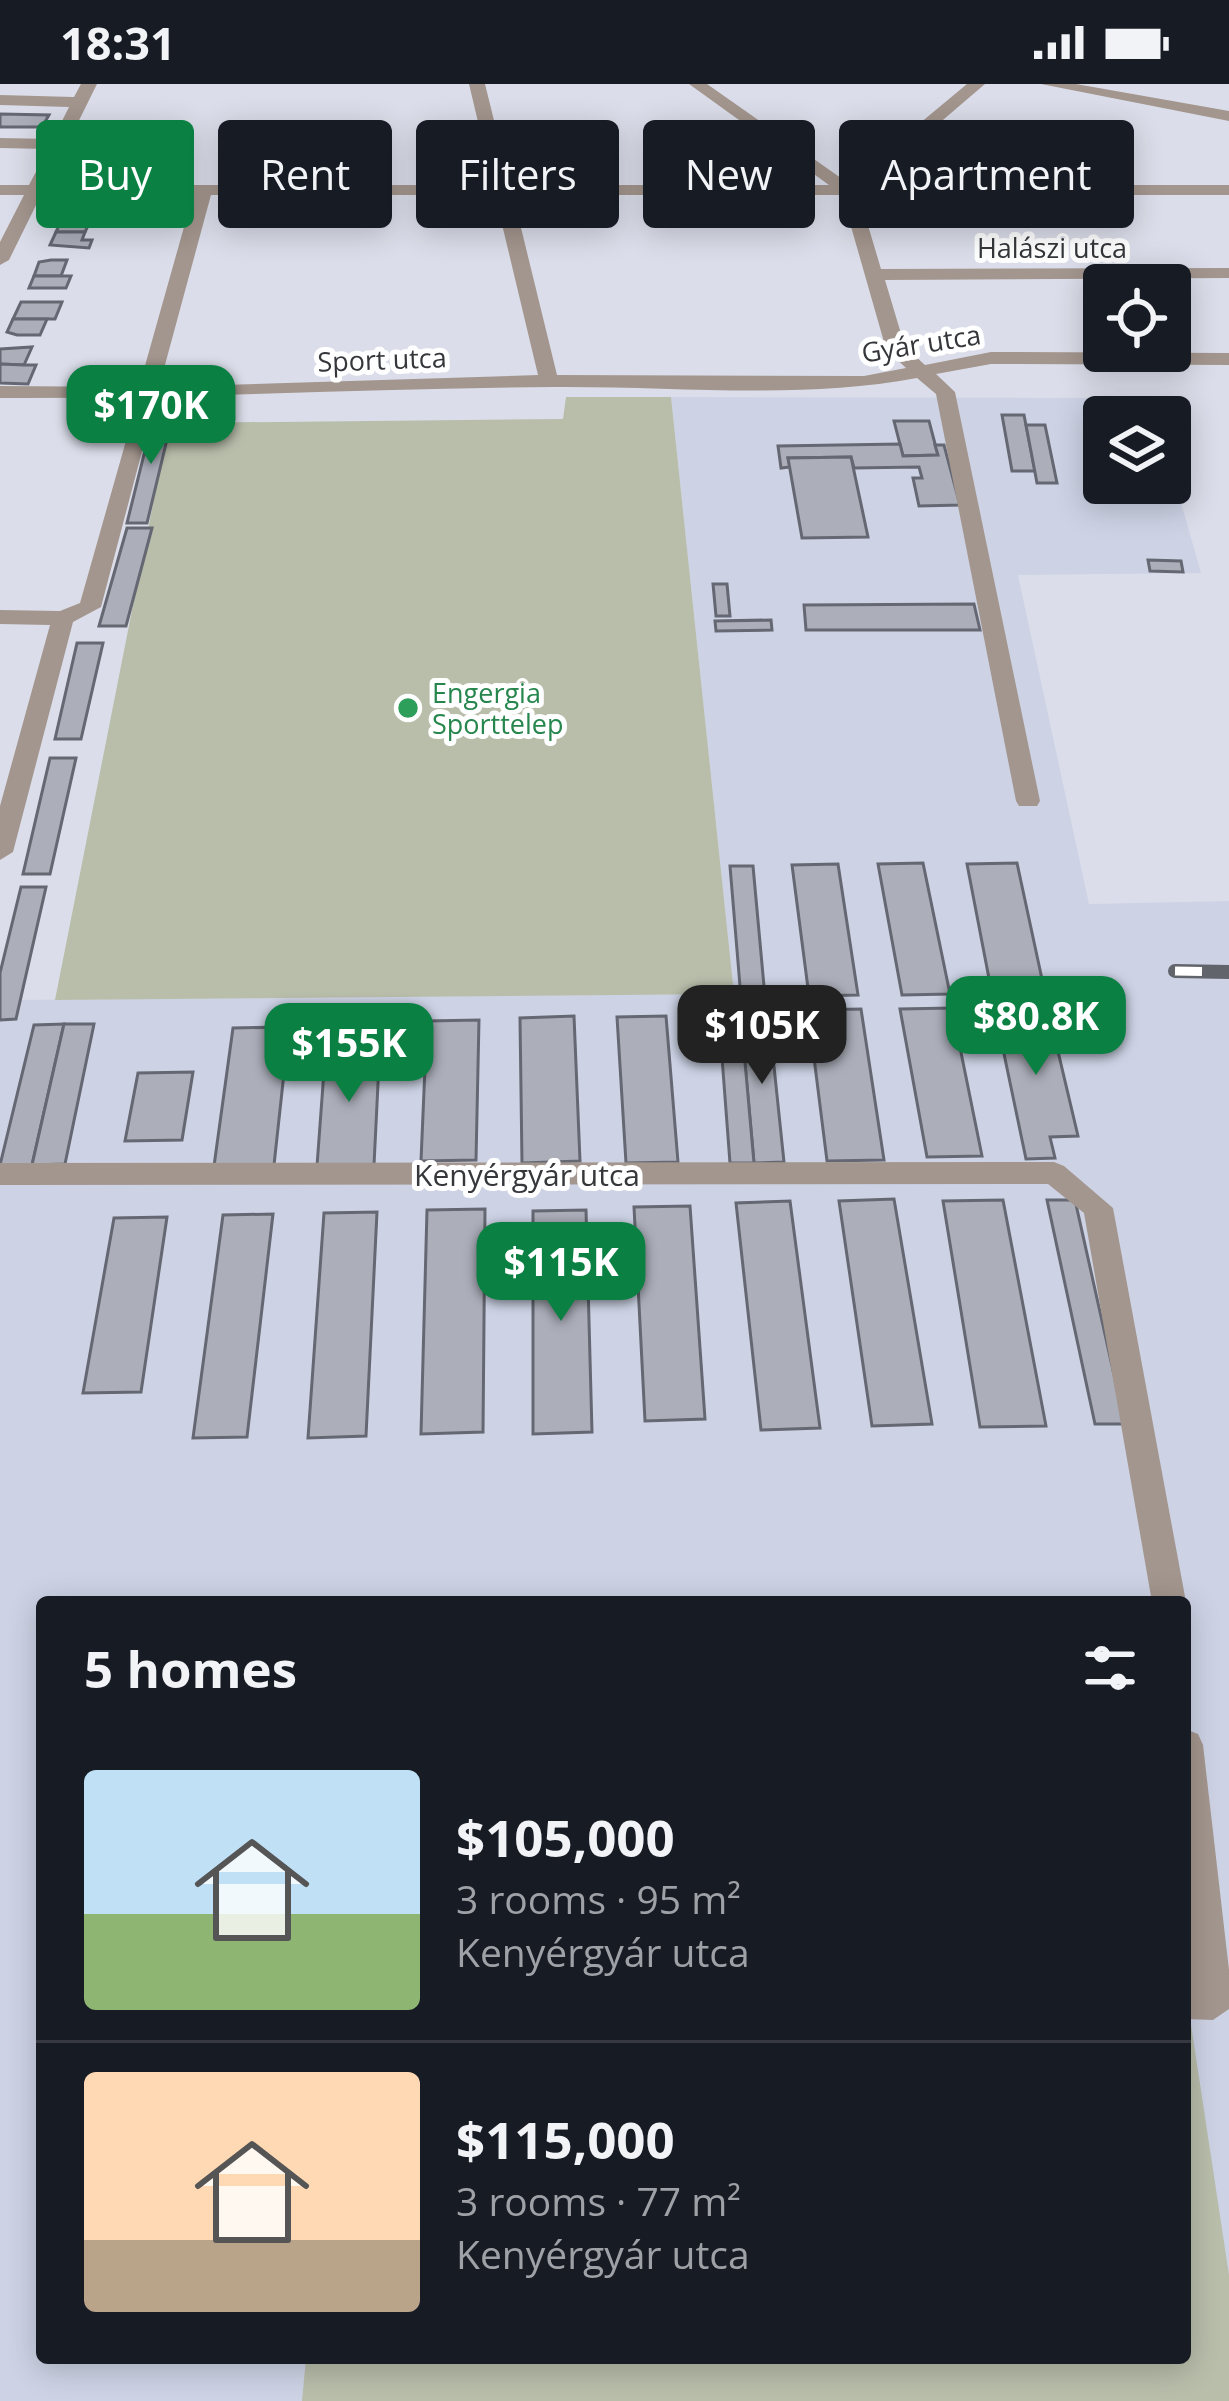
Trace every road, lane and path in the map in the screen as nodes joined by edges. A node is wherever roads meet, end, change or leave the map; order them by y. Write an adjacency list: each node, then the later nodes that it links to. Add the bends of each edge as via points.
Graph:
1 (99, 84): 6 (street)
2 (477, 84): 10 (street)
3 (698, 84): 14 (street)
4 (976, 84): 11 (street)
5 (1049, 84): 8 (street)
6 (85, 90): 7 (street); 9 (street)
7 (0, 100)
8 (1229, 116)
9 (69, 120)
10 (486, 120)
11 (933, 120)
12 (0, 143): 13 (street)
13 (36, 144)
14 (839, 184)
15 (36, 186): 20 (street)
16 (0, 190): 20 (street)
17 (1134, 190): 18 (street)
18 (1229, 190)
19 (839, 191): 23 (street)
20 (33, 192): 21 (street); 26 (street)
21 (203, 192): 22 (street); 33 (street)
22 (416, 192)
23 (619, 192)
24 (513, 228): 31 (street)
25 (861, 228): 28 (street)
26 (0, 260)
27 (1229, 273): 28 (street, Halászi utca)
28 (876, 275): 30 (street, via 896,349)
29 (1229, 358): 30 (street, Gyár utca, via 991,358)
30 (922, 372): 31 (street, Gyár utca, via 864,382); 36 (street, via 945,392)
31 (549, 381): 33 (street, Sport utca)
32 (0, 392): 33 (street, Sport utca)
33 (145, 399): 35 (street, via 90,607)
34 (0, 617): 35 (street)
35 (64, 618): 37 (street)
36 (1028, 801)
37 (0, 852)
38 (0, 1174): 39 (street, Kenyérgyár utca, via 1054,1173 1098,1208)
39 (1168, 1596)
40 (1191, 1800): 41 (street, via 1213,2001)
41 (1191, 2000)

